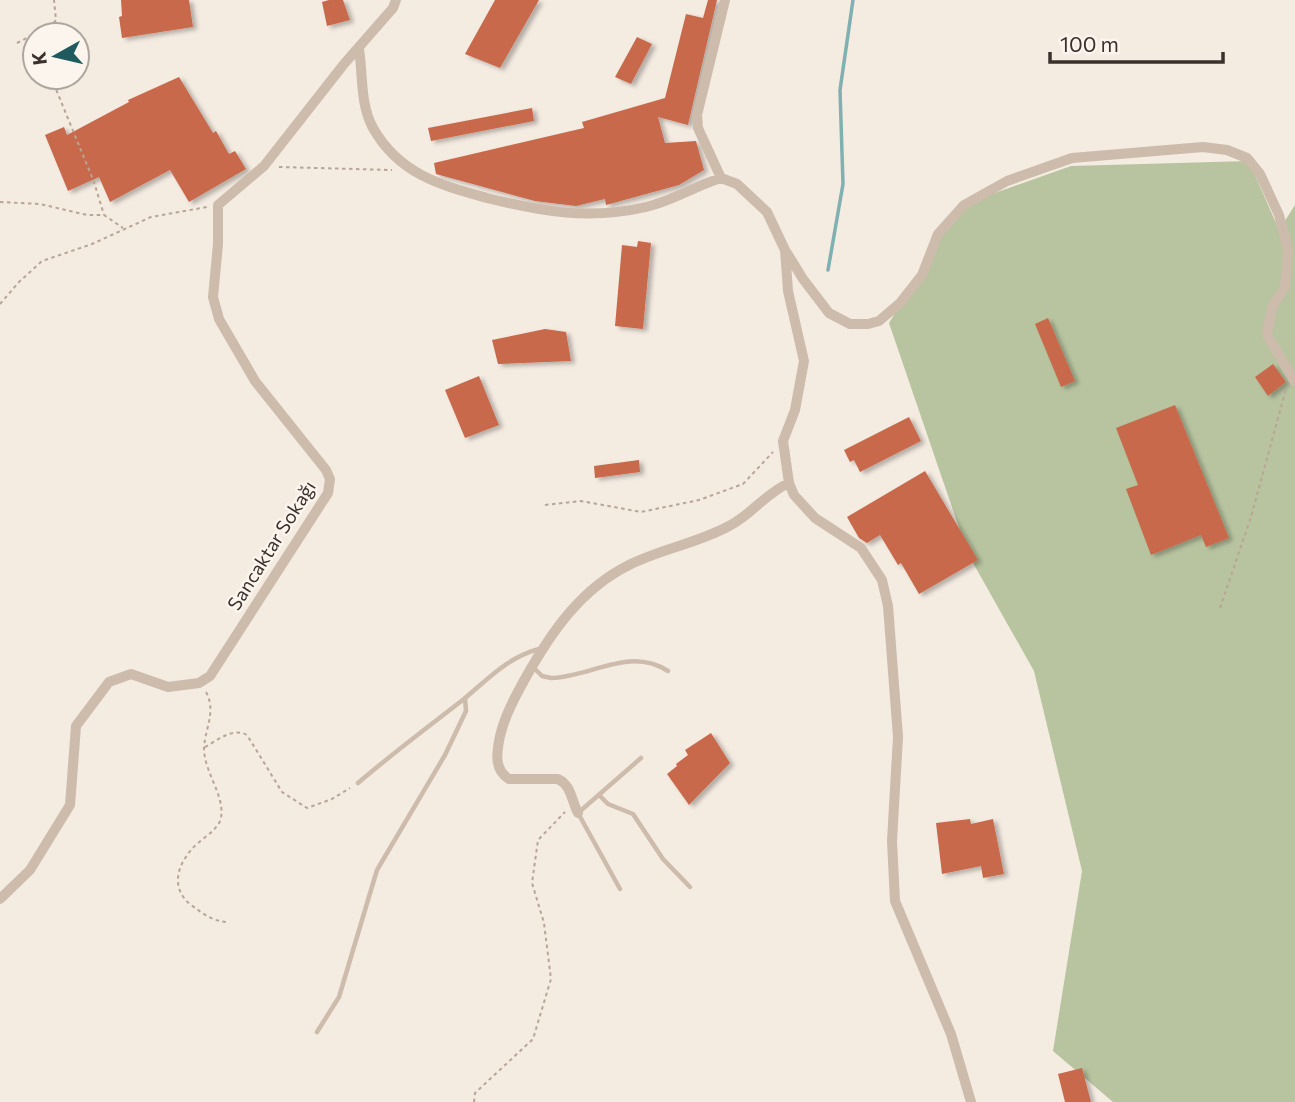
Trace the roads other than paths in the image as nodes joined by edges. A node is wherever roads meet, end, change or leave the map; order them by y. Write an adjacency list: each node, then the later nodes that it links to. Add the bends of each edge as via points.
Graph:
1 (396, 0): 3 (street)
2 (725, 0): 4 (street, via 697,115 698,128)
3 (359, 49): 4 (street, via 367,115 380,138 414,172 441,186 572,215 646,207); 18 (street, Sancaktar Sokağı, via 264,166 218,205 213,297 219,319 255,381 326,470 330,484 323,502 210,676 199,683 168,687 131,674 109,682 76,726 70,805 30,870)
4 (721, 178): 5 (street, via 737,184 767,212)
5 (785, 250): 6 (street, via 829,313 850,324 868,324 879,321 900,303 922,275 938,234 964,205 1007,181 1072,158 1203,147 1227,150 1247,158 1260,174 1279,215 1288,250 1285,287 1272,307 1267,335); 7 (street, via 788,291 804,361 795,410 783,441)
6 (1292, 378)
7 (789, 483): 8 (street, via 729,526 663,550 609,577 577,603); 20 (street, via 815,518 861,548 881,580 888,606 898,737 892,841 895,901 951,1034)
8 (542, 648): 9 (street); 11 (lane, via 513,659)
9 (532, 666): 10 (lane, via 551,678 628,662); 15 (street, via 502,729 498,764 509,779 563,781)
10 (668, 671)
11 (465, 698): 13 (lane); 19 (lane, via 466,711 445,755 377,870 339,997)
12 (641, 758): 14 (lane)
13 (358, 783)
14 (599, 795): 15 (lane); 16 (lane, via 633,814 663,859)
15 (575, 808): 17 (lane)
16 (690, 887)
17 (620, 889)
18 (0, 899)
19 (317, 1032)
20 (971, 1102)

